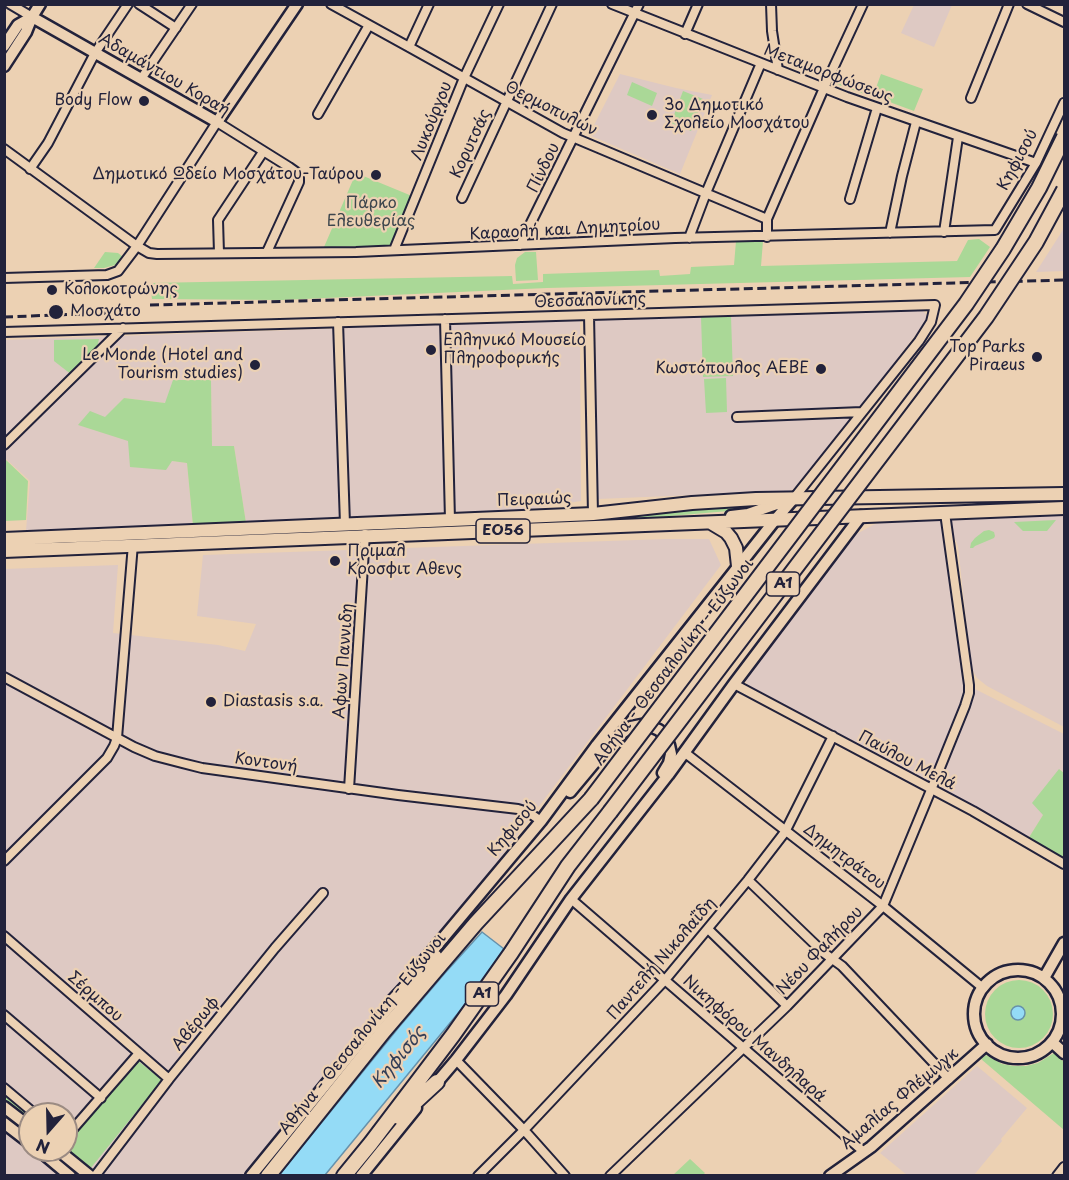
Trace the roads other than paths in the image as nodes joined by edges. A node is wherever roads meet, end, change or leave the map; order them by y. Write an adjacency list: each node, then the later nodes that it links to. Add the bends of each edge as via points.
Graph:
1 (10, 4): 19 (street, Αδαμάντιου Κοραή)
2 (40, 4): 19 (main road)
3 (128, 4): 26 (street)
4 (139, 4): 22 (street)
5 (192, 4): 22 (street)
6 (297, 4): 38 (main road)
7 (331, 4): 21 (street, Θερμοπυλών)
8 (429, 4): 25 (street)
9 (499, 4): 30 (street, Λυκούργου)
10 (552, 4): 34 (street, Κορυτσάς)
11 (612, 4): 18 (street, Μεταμορφώσεως)
12 (639, 4): 18 (street, Πίνδου)
13 (698, 4): 23 (street)
14 (771, 4): 29 (street)
15 (863, 4): 32 (street)
16 (1009, 4): 33 (street)
17 (1027, 4): 20 (street)
18 (634, 13): 23 (street, Μεταμορφώσεως); 42 (street, Πίνδου)
19 (32, 17): 24 (main road, via 18,25); 26 (main road, Αδαμάντιου Κοραή); 28 (main road, via 27,32)
20 (1065, 22)
21 (369, 25): 25 (street, Θερμοπυλών); 37 (street)
22 (176, 28): 31 (street)
23 (685, 34): 27 (street, Μεταμορφώσεως)
24 (4, 46)
25 (409, 47): 30 (street, Θερμοπυλών)
26 (95, 53): 31 (main road, Αδαμάντιου Κοραή); 46 (street)
27 (761, 63): 29 (street, Μεταμορφώσεως); 48 (street)
28 (4, 66)
29 (778, 70): 32 (street, Μεταμορφώσεως)
30 (464, 78): 34 (street, Θερμοπυλών); 59 (street, Λυκούργου)
31 (141, 79): 38 (main road, Αδαμάντιου Κοραή)
32 (824, 88): 36 (street, Μεταμορφώσεως); 51 (street)
33 (971, 98)
34 (506, 101): 42 (street, Θερμοπυλών); 49 (street, Κορυτσάς)
35 (1065, 103): 45 (street, Κηφισού)
36 (877, 108): 39 (street, Μεταμορφώσεως); 50 (street)
37 (318, 114)
38 (217, 122): 44 (street, Αδαμάντιου Κοραή); 57 (street)
39 (916, 122): 40 (street, Μεταμορφώσεως); 54 (street)
40 (958, 137): 45 (street, Μεταμορφώσεως); 53 (street)
41 (1065, 137): 102 (highway, Αθήνα - Θεσσαλονίκη - Εύζωνοι / Α1, bridge, via 1003,249 959,313 591,799)
42 (574, 138): 48 (street, Θερμοπυλών); 58 (street, Πίνδου)
43 (4, 149): 46 (street)
44 (263, 152): 60 (street, Αδαμάντιου Κοραή, via 296,172 299,178); 61 (street, via 218,220)
45 (1036, 163): 52 (street, Κηφισού)
46 (30, 169): 57 (street)
47 (1065, 190): 131 (highway, Α1, bridge, via 986,317 568,866 453,1035)
48 (706, 193): 51 (street, Θερμοπυλών); 56 (street)
49 (462, 198)
50 (850, 198)
51 (767, 219): 55 (street)
52 (995, 230): 53 (street, Καραολή και Δημητρίου)
53 (944, 232): 54 (street, Καραολή και Δημητρίου)
54 (890, 233): 55 (street, Καραολή και Δημητρίου)
55 (767, 237): 56 (street, Καραολή και Δημητρίου)
56 (689, 238): 58 (street, Καραολή και Δημητρίου)
57 (137, 246): 61 (street, Καραολή και Δημητρίου, via 157,254); 62 (street, via 112,274)
58 (520, 246): 59 (street, Καραολή και Δημητρίου)
59 (394, 250): 60 (street, Καραολή και Δημητρίου)
60 (267, 252): 61 (street, Καραολή και Δημητρίου)
61 (219, 253)
62 (4, 278)
63 (589, 315): 64 (street, Θεσσαλονίκης); 68 (street, Θεσσαλονίκης, via 935,305 931,322 919,341); 75 (street)
64 (445, 319): 65 (street, Θεσσαλονίκης); 77 (street)
65 (338, 322): 66 (street, Θεσσαλονίκης); 80 (street)
66 (123, 328): 67 (street, Θεσσαλονίκης); 70 (street)
67 (4, 332)
68 (862, 412): 69 (street); 72 (street, Θεσσαλονίκης)
69 (737, 417)
70 (4, 445)
71 (1065, 494): 72 (main road, Πειραιώς / ΕΟ56)
72 (794, 498): 75 (main road, Πειραιώς / ΕΟ56, via 692,503); 78 (main road, Κηφισού); 79 (main road)
73 (1065, 508): 74 (main road, Πειραιώς / ΕΟ56)
74 (945, 513): 76 (main road, Πειραιώς / ΕΟ56); 92 (street, Νέου Φαλήρου, via 969,693)
75 (593, 514): 77 (main road, Πειραιώς / ΕΟ56)
76 (861, 516): 78 (main road, Πειραιώς / ΕΟ56); 87 (main road)
77 (450, 520): 81 (main road, Πειραιώς / ΕΟ56)
78 (775, 520): 79 (main road, Πειραιώς / ΕΟ56); 85 (main road, Κηφισού)
79 (710, 522): 81 (main road, Πειραιώς / ΕΟ56); 85 (main road, via 732,538)
80 (345, 524): 81 (main road, Πειραιώς / ΕΟ56); 83 (main road, Πειραιώς / ΕΟ56)
81 (365, 530): 83 (main road, Πειραιώς / ΕΟ56); 91 (street, Αφων Παννιδη)
82 (4, 539): 83 (main road, Πειραιώς / ΕΟ56)
83 (133, 540): 84 (main road, Πειραιώς / ΕΟ56); 89 (street)
84 (4, 551)
85 (738, 566): 94 (main road, Κηφισού)
86 (4, 677): 89 (street, Κοντονή)
87 (734, 684): 88 (street, Παύλου Μελά); 90 (main road)
88 (833, 736): 92 (street, Παύλου Μελά); 95 (street, Παντελή Νικολαΐδη)
89 (117, 738): 91 (street, Κοντονή, via 155,756 202,768); 96 (street, via 107,758)
90 (684, 752): 93 (main road); 95 (street, Δημητράτου)
91 (349, 789): 94 (street, Κοντονή, via 518,809)
92 (932, 790): 97 (street, Παύλου Μελά); 101 (street, Νέου Φαλήρου)
93 (638, 813): 94 (main road, via 669,763 671,753 659,730 640,724 615,738); 100 (main road)
94 (541, 821): 110 (main road, Κηφισού)
95 (785, 832): 98 (street, Παντελή Νικολαΐδη); 101 (street, Δημητράτου)
96 (5, 861)
97 (1065, 864)
98 (748, 880): 103 (street, Παντελή Νικολαΐδη); 106 (street)
99 (323, 893): 119 (street, Αβέρωφ)
100 (571, 898): 108 (street, Νικηφόρου Μανδηλαρά); 118 (main road, via 506,995)
101 (883, 906): 106 (street, Νέου Φαλήρου); 109 (street, Δημητράτου)
102 (476, 923): 110 (highway, via 454,938); 139 (highway, Αθήνα - Θεσσαλονίκη - Εύζωνοι / Α1)
103 (708, 928): 108 (street, Παντελή Νικολαΐδη); 111 (street)
104 (4, 936): 116 (street, Σέρμπου)
105 (1065, 943): 107 (main road)
106 (833, 958): 111 (street, Νέου Φαλήρου); 120 (street)
107 (1044, 978): 109 (main road, via 1016,970 997,976); 113 (main road, via 1056,991 1062,1009)
108 (665, 980): 115 (street, Νικηφόρου Μανδηλαρά); 129 (street, Παντελή Νικολαΐδη)
109 (983, 988): 114 (main road, via 976,1004 975,1021)
110 (394, 1001): 138 (main road, Κηφισού)
111 (787, 1006): 115 (street, Νέου Φαλήρου)
112 (4, 1015): 123 (street)
113 (1052, 1042): 114 (main road, via 1032,1056 1015,1058); 117 (main road)
114 (987, 1044): 120 (main road, Αμαλίας Φλέμινγκ)
115 (744, 1048): 132 (street, Νικηφόρου Μανδηλαρά); 144 (street, Νέου Φαλήρου)
116 (140, 1053): 119 (street, Σέρμπου); 123 (street)
117 (1065, 1053)
118 (456, 1060): 121 (main road); 129 (street)
119 (169, 1079): 137 (street, Αβέρωφ)
120 (949, 1079): 132 (main road, Αμαλίας Φλέμινγκ)
121 (437, 1082): 131 (highway); 141 (main road)
122 (4, 1088): 124 (street)
123 (101, 1098): 128 (street)
124 (21, 1102)
125 (4, 1107): 126 (main road)
126 (18, 1118)
127 (4, 1122): 130 (main road)
128 (78, 1124)
129 (524, 1130): 142 (street, Παντελή Νικολαΐδη); 143 (street)
130 (18, 1133)
131 (371, 1143): 140 (highway, Α1)
132 (864, 1152): 145 (main road, Αμαλίας Φλέμινγκ)
133 (53, 1162): 135 (main road)
134 (73, 1162): 136 (main road)
135 (70, 1176)
136 (90, 1176)
137 (95, 1176)
138 (252, 1176)
139 (268, 1176)
140 (344, 1176)
141 (361, 1176)
142 (478, 1176)
143 (565, 1176)
144 (610, 1176)
145 (830, 1176)

